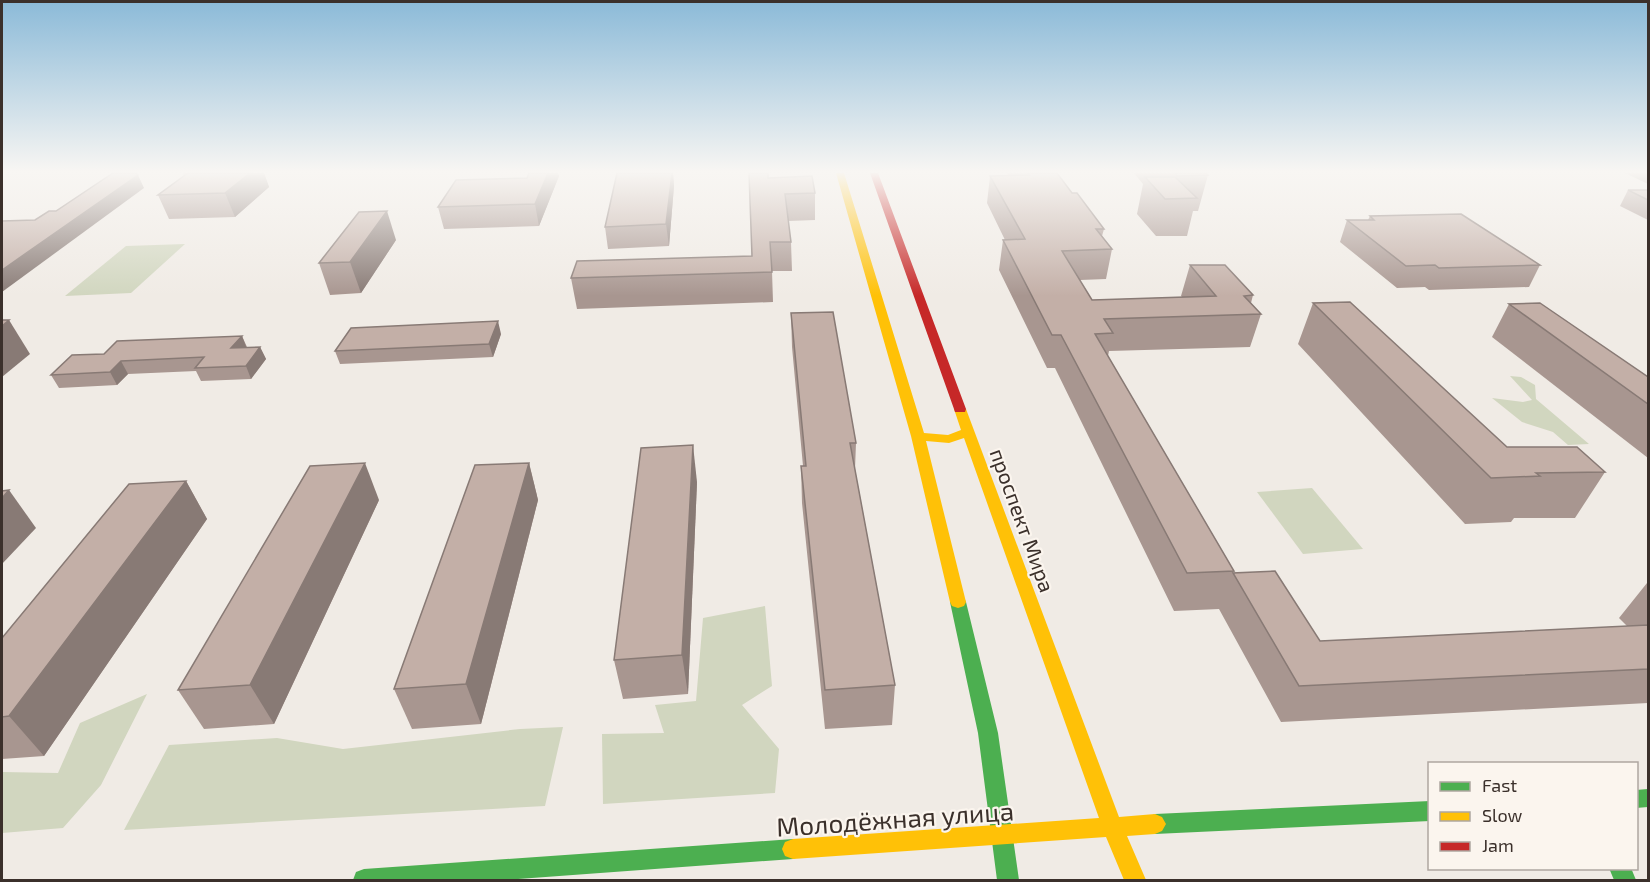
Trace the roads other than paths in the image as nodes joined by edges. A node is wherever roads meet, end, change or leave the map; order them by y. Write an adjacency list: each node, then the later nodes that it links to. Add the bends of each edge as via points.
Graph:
1 (852, 214): 4 (main road)
2 (889, 214): 3 (main road, проспект Мира)
3 (968, 432): 4 (main road, via 939,439); 6 (main road, проспект Мира)
4 (918, 436): 7 (main road, via 978,684)
5 (1428, 811): 6 (main road, Молодёжная улица)
6 (1112, 826): 7 (main road, Молодёжная улица); 12 (main road, проспект Мира)
7 (1000, 835): 8 (main road, Молодёжная улица); 11 (main road)
8 (603, 863): 9 (main road, Молодёжная улица); 10 (main road)
9 (364, 880)
10 (587, 880)
11 (1008, 880)
12 (1135, 880)

